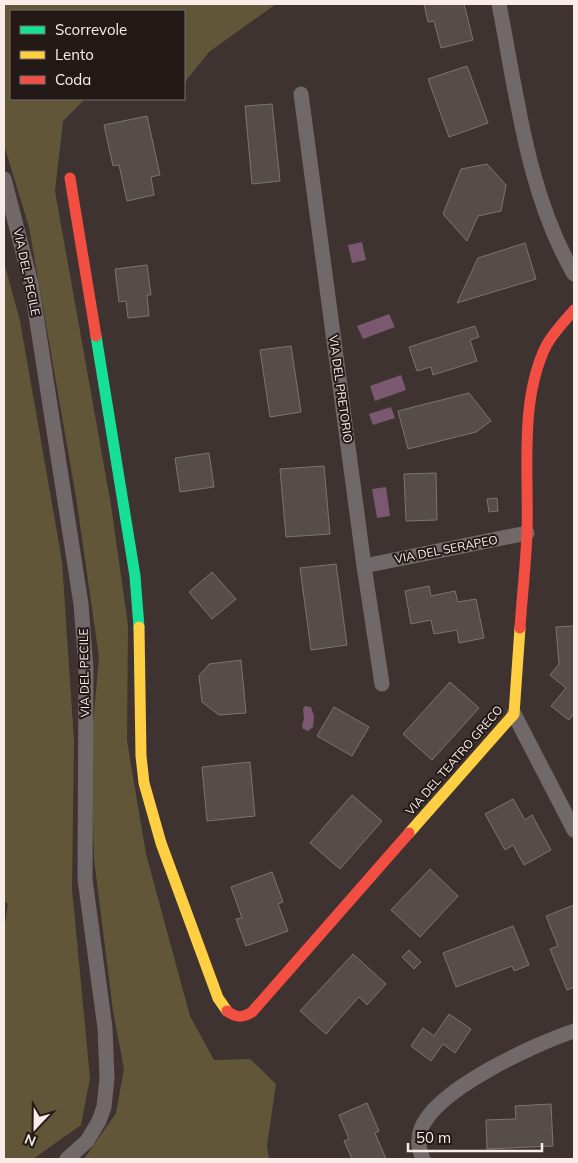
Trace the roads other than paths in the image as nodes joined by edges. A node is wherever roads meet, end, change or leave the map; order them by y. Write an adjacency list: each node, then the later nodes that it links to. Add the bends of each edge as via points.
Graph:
1 (499, 4): 5 (street, via 533,172 562,253)
2 (301, 94): 8 (street, VIA DEL PRETORIO)
3 (4, 178): 13 (street, VIA DEL PECILE, via 35,302 85,644 84,864 106,1034 107,1093 92,1135)
4 (70, 178): 10 (street, VIA DEL TEATRO GRECO, via 136,576 144,784 161,843 218,998 226,1011 236,1017 244,1017 255,1008)
5 (574, 274)
6 (574, 310): 7 (street, VIA DEL TEATRO GRECO, via 550,339 534,382 528,441)
7 (528, 533): 8 (street, VIA DEL SERAPEO); 10 (street, VIA DEL TEATRO GRECO)
8 (364, 566): 9 (street, VIA DEL PRETORIO)
9 (382, 684)
10 (514, 714): 11 (street)
11 (574, 830)
12 (574, 1031): 14 (street, via 492,1068 438,1105 420,1130 419,1146)
13 (67, 1159)
14 (423, 1159)

